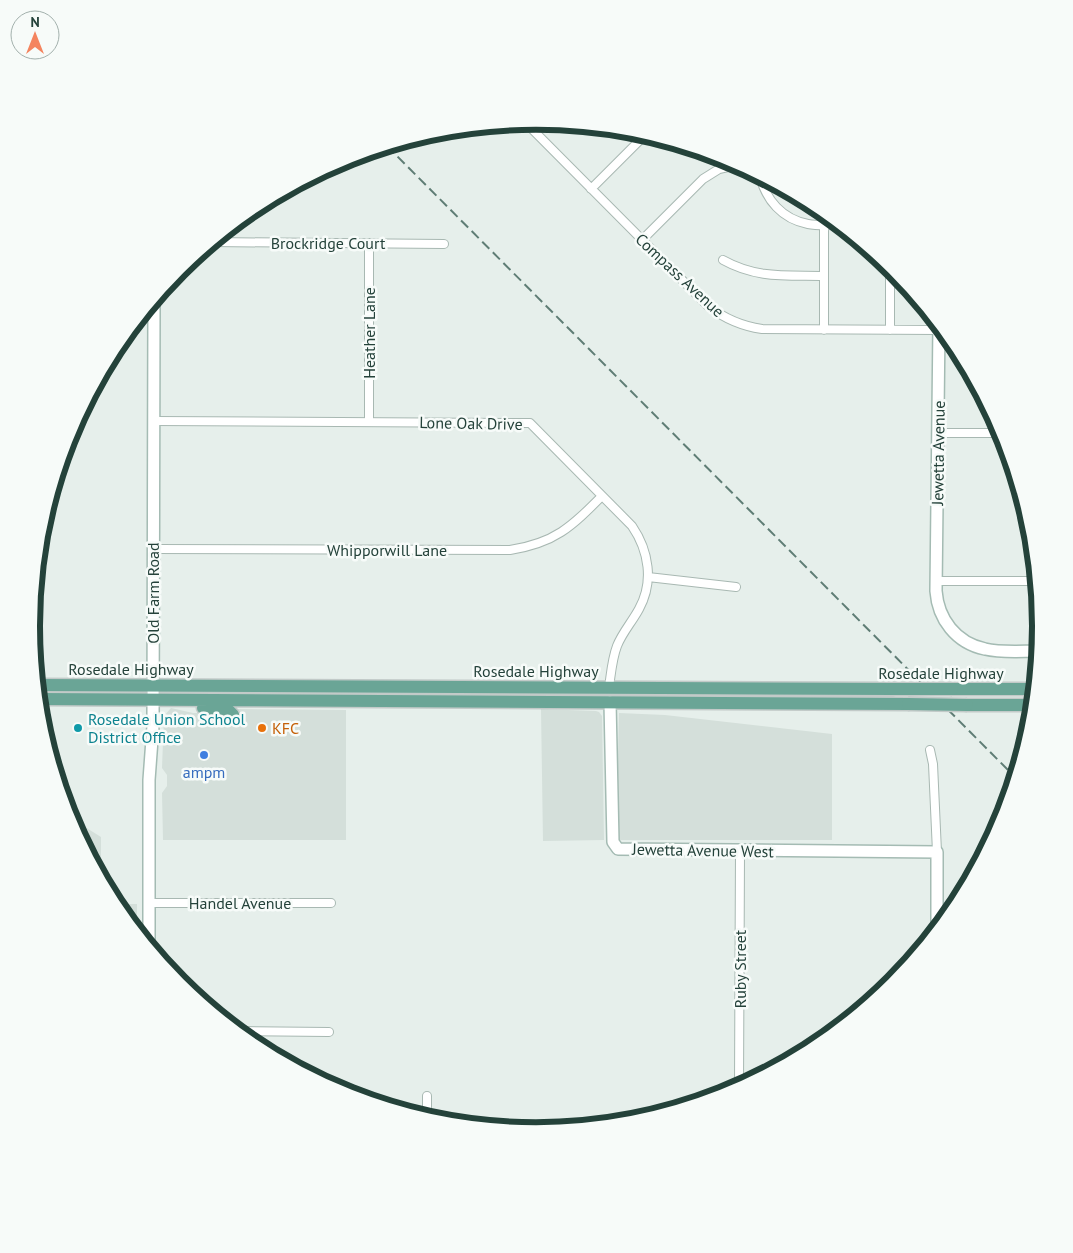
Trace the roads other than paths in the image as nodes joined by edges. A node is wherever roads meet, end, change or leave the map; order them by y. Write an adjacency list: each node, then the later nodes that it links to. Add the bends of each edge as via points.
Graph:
1 (533, 130): 5 (street, Compass Avenue)
2 (639, 141): 5 (street)
3 (726, 168): 8 (street, via 705,178)
4 (762, 184): 6 (street, via 773,204 788,217)
5 (592, 189): 8 (street, Compass Avenue)
6 (824, 225): 7 (street); 13 (street)
7 (828, 225)
8 (642, 240): 17 (street, Compass Avenue, via 708,306 727,319 750,328)
9 (223, 242): 10 (street, Brockridge Court)
10 (369, 243): 11 (street, Brockridge Court); 21 (street, Heather Lane)
11 (444, 244)
12 (723, 260): 13 (street, via 757,274)
13 (824, 276): 17 (street)
14 (890, 277): 18 (street)
15 (154, 310): 20 (street, Old Farm Road)
16 (932, 327): 18 (street, Compass Avenue)
17 (824, 330): 18 (street, Compass Avenue)
18 (890, 330)
19 (939, 337): 22 (street, Jewetta Avenue)
20 (154, 421): 21 (street, Lone Oak Drive); 25 (street, Old Farm Road)
21 (369, 422): 24 (street, Lone Oak Drive, via 530,423)
22 (938, 433): 23 (street); 27 (street, Jewetta Avenue)
23 (994, 433)
24 (602, 496): 25 (street, Whipporwill Lane, via 555,537 510,550); 26 (street, Lone Oak Drive, via 638,535 646,556)
25 (154, 549): 32 (street, Old Farm Road)
26 (648, 577): 29 (street); 34 (street, Lone Oak Drive, via 639,610 617,646)
27 (936, 581): 28 (street); 30 (street, Jewetta Avenue, via 941,615 965,642 997,651)
28 (1031, 581)
29 (736, 587)
30 (1032, 652)
31 (43, 685): 32 (main road, Rosedale Highway)
32 (153, 685): 33 (main road, Rosedale Highway); 38 (street, Old Farm Road)
33 (398, 686): 34 (main road, Rosedale Highway); 40 (main road, via 378,692 317,692 303,694)
34 (608, 687): 35 (main road, Rosedale Highway); 41 (main road, via 598,696 529,696)
35 (772, 689): 36 (main road, Rosedale Highway, bridge); 42 (main road, via 738,694 616,694)
36 (1029, 689)
37 (46, 699): 38 (main road, Rosedale Highway)
38 (153, 700): 39 (main road, Rosedale Highway); 48 (street, Old Farm Road)
39 (170, 700): 40 (main road, Rosedale Highway); 44 (main road, via 192,708 226,709)
40 (293, 700): 41 (main road, Rosedale Highway)
41 (510, 701): 42 (main road, Rosedale Highway)
42 (610, 702): 43 (main road, Rosedale Highway, bridge); 46 (street, Jewetta Avenue West, via 613,842 618,849)
43 (1026, 705)
44 (234, 717)
45 (930, 750): 47 (street)
46 (740, 851): 47 (street, Jewetta Avenue West); 54 (street, Ruby Street)
47 (937, 852): 50 (street)
48 (149, 903): 49 (street, Handel Avenue); 51 (street, Old Farm Road)
49 (331, 903)
50 (937, 919)
51 (149, 936)
52 (251, 1032): 53 (street)
53 (329, 1032)
54 (739, 1080)
55 (428, 1096): 56 (street)
56 (428, 1110)

